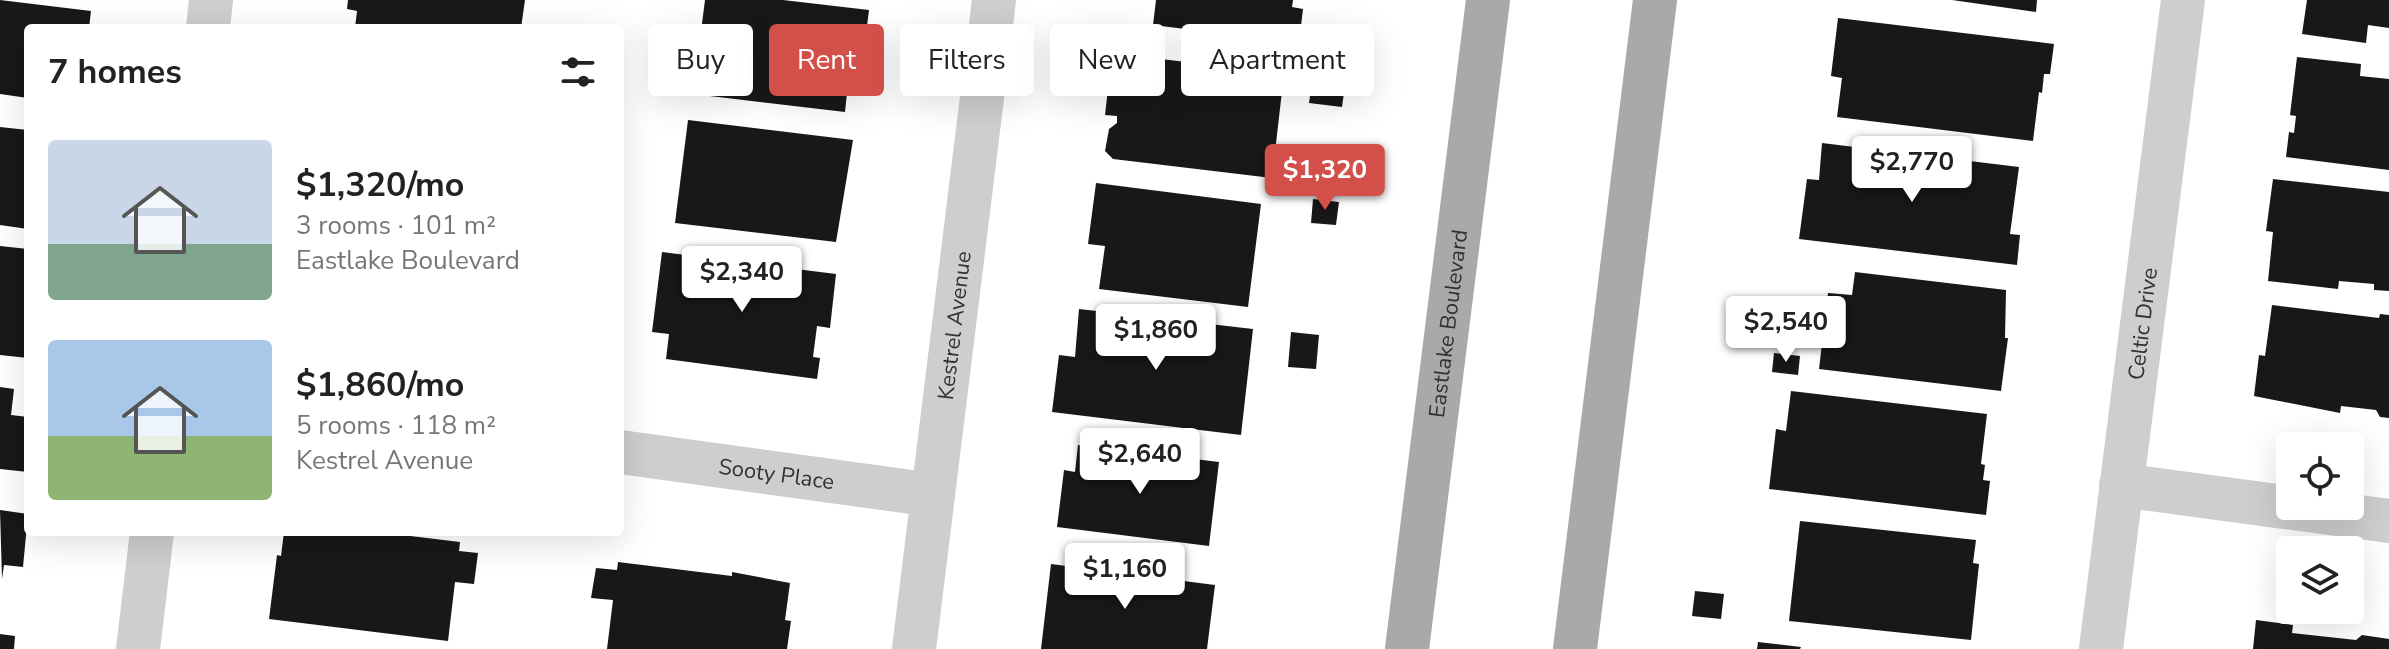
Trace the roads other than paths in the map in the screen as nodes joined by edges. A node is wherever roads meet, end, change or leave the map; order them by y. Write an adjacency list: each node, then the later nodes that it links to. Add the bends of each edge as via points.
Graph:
1 (211, 0): 6 (street)
2 (994, 0): 9 (street, Kestrel Avenue)
3 (1488, 0): 14 (main road, Eastlake Boulevard)
4 (1655, 0): 15 (main road)
5 (2183, 0): 8 (street, Celtic Drive)
6 (208, 24)
7 (624, 453): 9 (street, Sooty Place)
8 (2121, 485): 10 (street); 16 (street, Celtic Drive)
9 (933, 495): 13 (street, Kestrel Avenue)
10 (2389, 521)
11 (152, 536): 12 (street)
12 (138, 649)
13 (914, 649)
14 (1407, 649)
15 (1575, 649)
16 (2101, 649)

